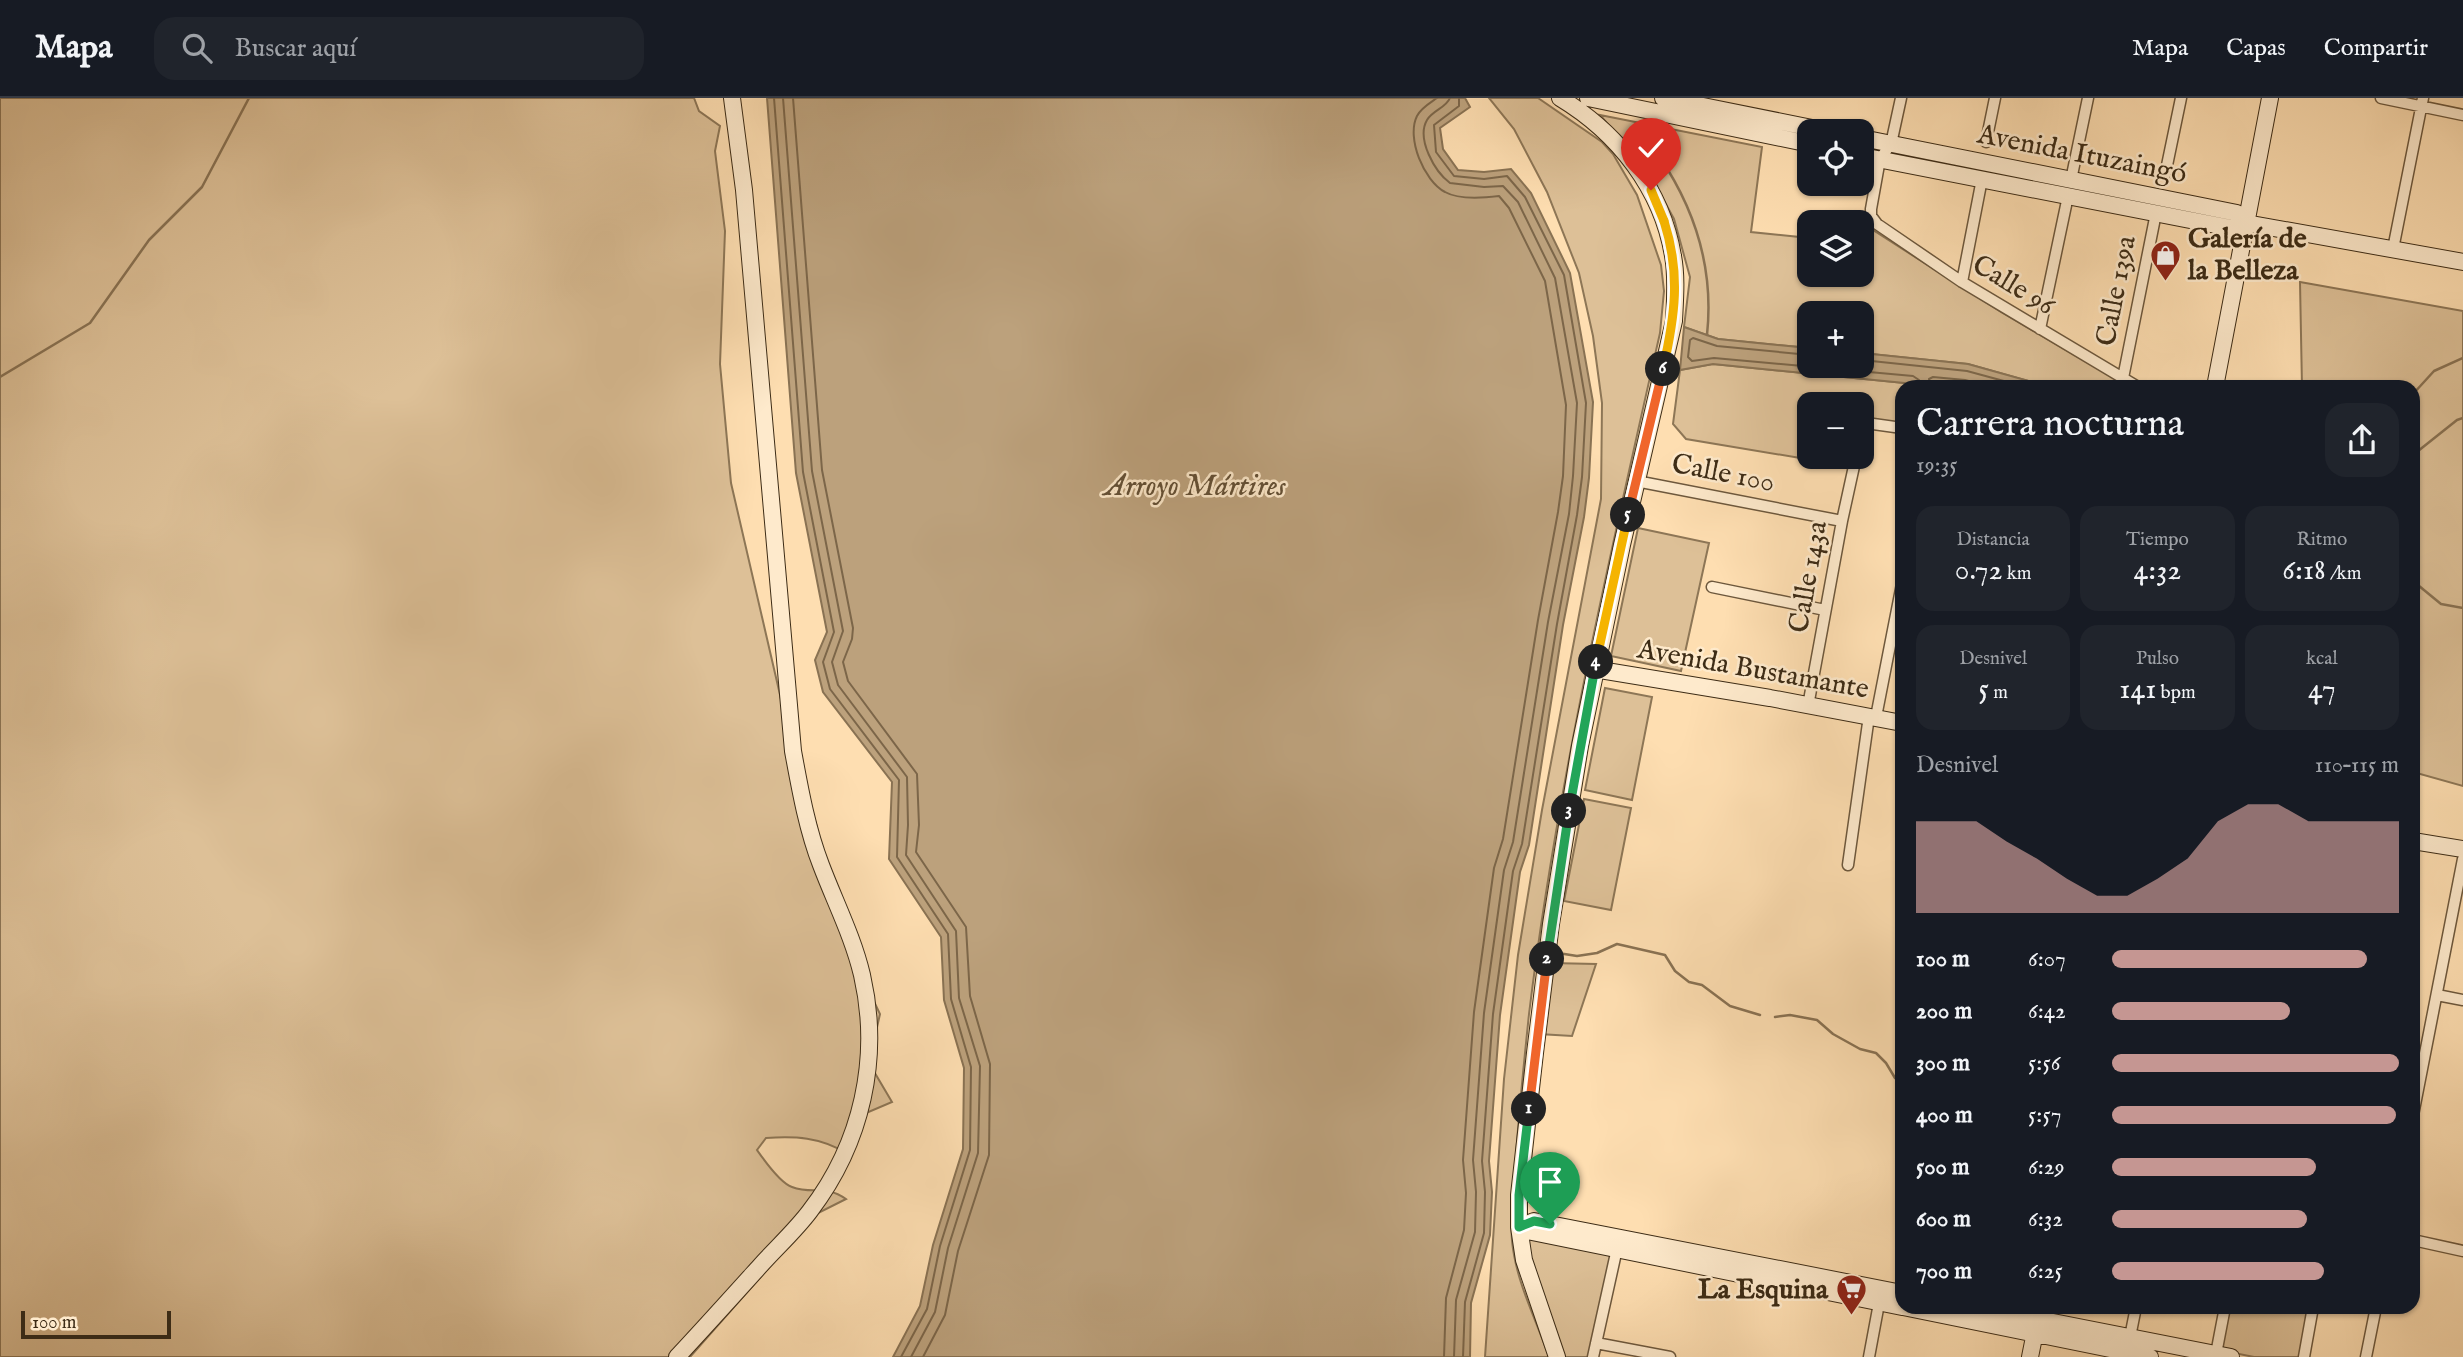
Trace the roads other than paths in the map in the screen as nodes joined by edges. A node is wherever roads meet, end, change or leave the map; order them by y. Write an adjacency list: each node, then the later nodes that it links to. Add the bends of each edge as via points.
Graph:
1 (732, 98): 71 (main road, via 793,751 820,863 861,974 870,1018 869,1063 859,1116 846,1153 828,1184 809,1212)
2 (1560, 98): 38 (main road, via 1603,129 1641,172 1665,223 1674,257 1674,321)
3 (1588, 98): 15 (main road)
4 (1663, 98): 11 (main road)
5 (1901, 98): 20 (street)
6 (1995, 98): 19 (street)
7 (2088, 98): 25 (street)
8 (2181, 98): 23 (street)
9 (2270, 98): 27 (main road)
10 (2381, 98): 12 (street)
11 (1696, 101): 13 (main road); 15 (main road)
12 (2422, 102): 14 (street); 28 (street)
13 (1714, 103): 15 (main road); 16 (main road)
14 (2463, 115)
15 (1701, 121): 18 (main road)
16 (1797, 123)
17 (1874, 140): 20 (main road, Avenida Ituzaingó)
18 (1797, 141)
19 (1986, 142)
20 (1891, 144): 22 (street); 25 (main road, Avenida Ituzaingó)
21 (1874, 158): 22 (main road, Avenida Ituzaingó)
22 (1880, 159): 24 (main road, Avenida Ituzaingó); 30 (street, Calle 96, via 1871,216)
23 (2165, 175)
24 (1982, 178): 25 (main road, Avenida Ituzaingó); 30 (street)
25 (2070, 188): 26 (main road, Avenida Ituzaingó); 27 (main road, Avenida Ituzaingó, via 2237,213); 31 (street)
26 (2156, 213): 27 (main road, Avenida Ituzaingó, via 2231,228); 32 (street, Calle 139a)
27 (2246, 223): 28 (main road, Avenida Ituzaingó); 34 (main road)
28 (2393, 249): 29 (main road, Avenida Ituzaingó)
29 (2463, 262)
30 (1962, 282): 31 (street, Calle 96)
31 (2040, 329): 32 (street, Calle 96)
32 (2123, 378): 33 (street, Calle 96)
33 (2126, 380)
34 (2216, 380)
35 (1874, 427): 36 (street)
36 (1895, 428)
37 (1853, 469): 39 (street, Calle 143a)
38 (1636, 481): 39 (street, Calle 100); 43 (main road)
39 (1842, 521): 41 (street, Calle 143a)
40 (1712, 587): 41 (street)
41 (1825, 610): 44 (street, Calle 143a)
42 (1895, 616): 45 (street)
43 (1594, 669): 44 (main road, Avenida Bustamante); 54 (main road, via 1551,924)
44 (1808, 705): 45 (main road, Avenida Bustamante)
45 (1873, 717): 46 (main road, Avenida Bustamante); 50 (street)
46 (1895, 722)
47 (2420, 842): 48 (main road)
48 (2463, 849)
49 (2463, 859): 51 (street)
50 (1848, 865)
51 (2437, 995): 52 (street); 53 (street)
52 (2463, 1000)
53 (2420, 1080)
54 (1519, 1227): 56 (main road); 72 (main road, via 1524,1260)
55 (2420, 1242): 57 (street)
56 (1618, 1244): 59 (main road); 69 (street)
57 (2463, 1251)
58 (1895, 1294): 59 (main road)
59 (1880, 1296): 60 (main road); 75 (street)
60 (1895, 1304)
61 (1975, 1314): 67 (main road)
62 (2010, 1314): 67 (main road)
63 (2135, 1314): 68 (street)
64 (2225, 1314): 70 (street)
65 (2312, 1314): 78 (street)
66 (2375, 1314): 79 (street)
67 (2038, 1320): 68 (main road); 76 (main road); 77 (main road)
68 (2130, 1337): 70 (main road)
69 (1596, 1343): 73 (street); 74 (street)
70 (2223, 1355)
71 (677, 1357)
72 (1557, 1357)
73 (1593, 1357)
74 (1670, 1357)
75 (1868, 1357)
76 (2031, 1357)
77 (2150, 1357)
78 (2304, 1357)
79 (2366, 1357)

